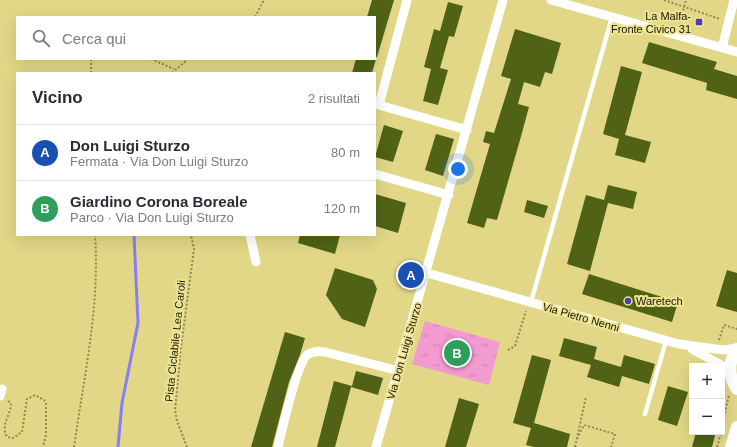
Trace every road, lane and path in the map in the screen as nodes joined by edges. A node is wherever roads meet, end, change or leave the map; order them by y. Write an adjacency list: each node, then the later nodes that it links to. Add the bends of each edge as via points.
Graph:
1 (264, 0): 9 (path)
2 (408, 0): 21 (street, via 379,105)
3 (503, 0): 21 (street, Via Don Luigi Sturzo)
4 (551, 0): 10 (street)
5 (664, 0): 8 (path)
6 (686, 0): 8 (path)
7 (734, 0): 11 (street)
8 (684, 8): 11 (path); 12 (path)
9 (256, 16)
10 (612, 17): 12 (street); 29 (lane)
11 (728, 22): 13 (street)
12 (677, 36): 13 (street)
13 (722, 48): 14 (street)
14 (737, 52)
15 (91, 60): 19 (path)
16 (153, 60): 18 (path)
17 (187, 60): 18 (path)
18 (174, 69): 20 (path)
19 (91, 72)
20 (172, 72)
21 (467, 130): 23 (street, Via Don Luigi Sturzo)
22 (376, 174): 23 (street)
23 (449, 195): 28 (street, Via Don Luigi Sturzo)
24 (95, 236): 45 (path, via 95,307)
25 (191, 236): 46 (path, Pista Ciclabile Lea Caroli, via 194,248 176,410 177,421)
26 (250, 236): 27 (street)
27 (256, 262)
28 (426, 273): 29 (street, Via Pietro Nenni); 35 (street, Via Don Luigi Sturzo)
29 (530, 302): 30 (street, Via Pietro Nenni); 33 (path, via 515,346)
30 (666, 341): 31 (street, Via Pietro Nenni); 40 (lane)
31 (685, 346): 32 (street, Via Pietro Nenni); 34 (street)
32 (737, 349): 34 (street)
33 (508, 350)
34 (730, 370): 36 (street)
35 (399, 371): 47 (street, via 325,352 316,351 307,355 300,368); 48 (street, Via Don Luigi Sturzo)
36 (732, 390): 39 (path)
37 (3, 395): 44 (path, via 11,407 2,424 2,430 7,437 13,438 22,432 27,399 35,395 44,400 46,435)
38 (586, 397): 43 (path)
39 (725, 413)
40 (645, 414)
41 (737, 427): 52 (street)
42 (720, 435): 51 (path)
43 (577, 438): 49 (path); 50 (path, via 584,425 614,434)
44 (43, 447)
45 (74, 447)
46 (187, 447)
47 (278, 447)
48 (376, 447)
49 (575, 447)
50 (611, 447)
51 (717, 447)
52 (732, 447)

